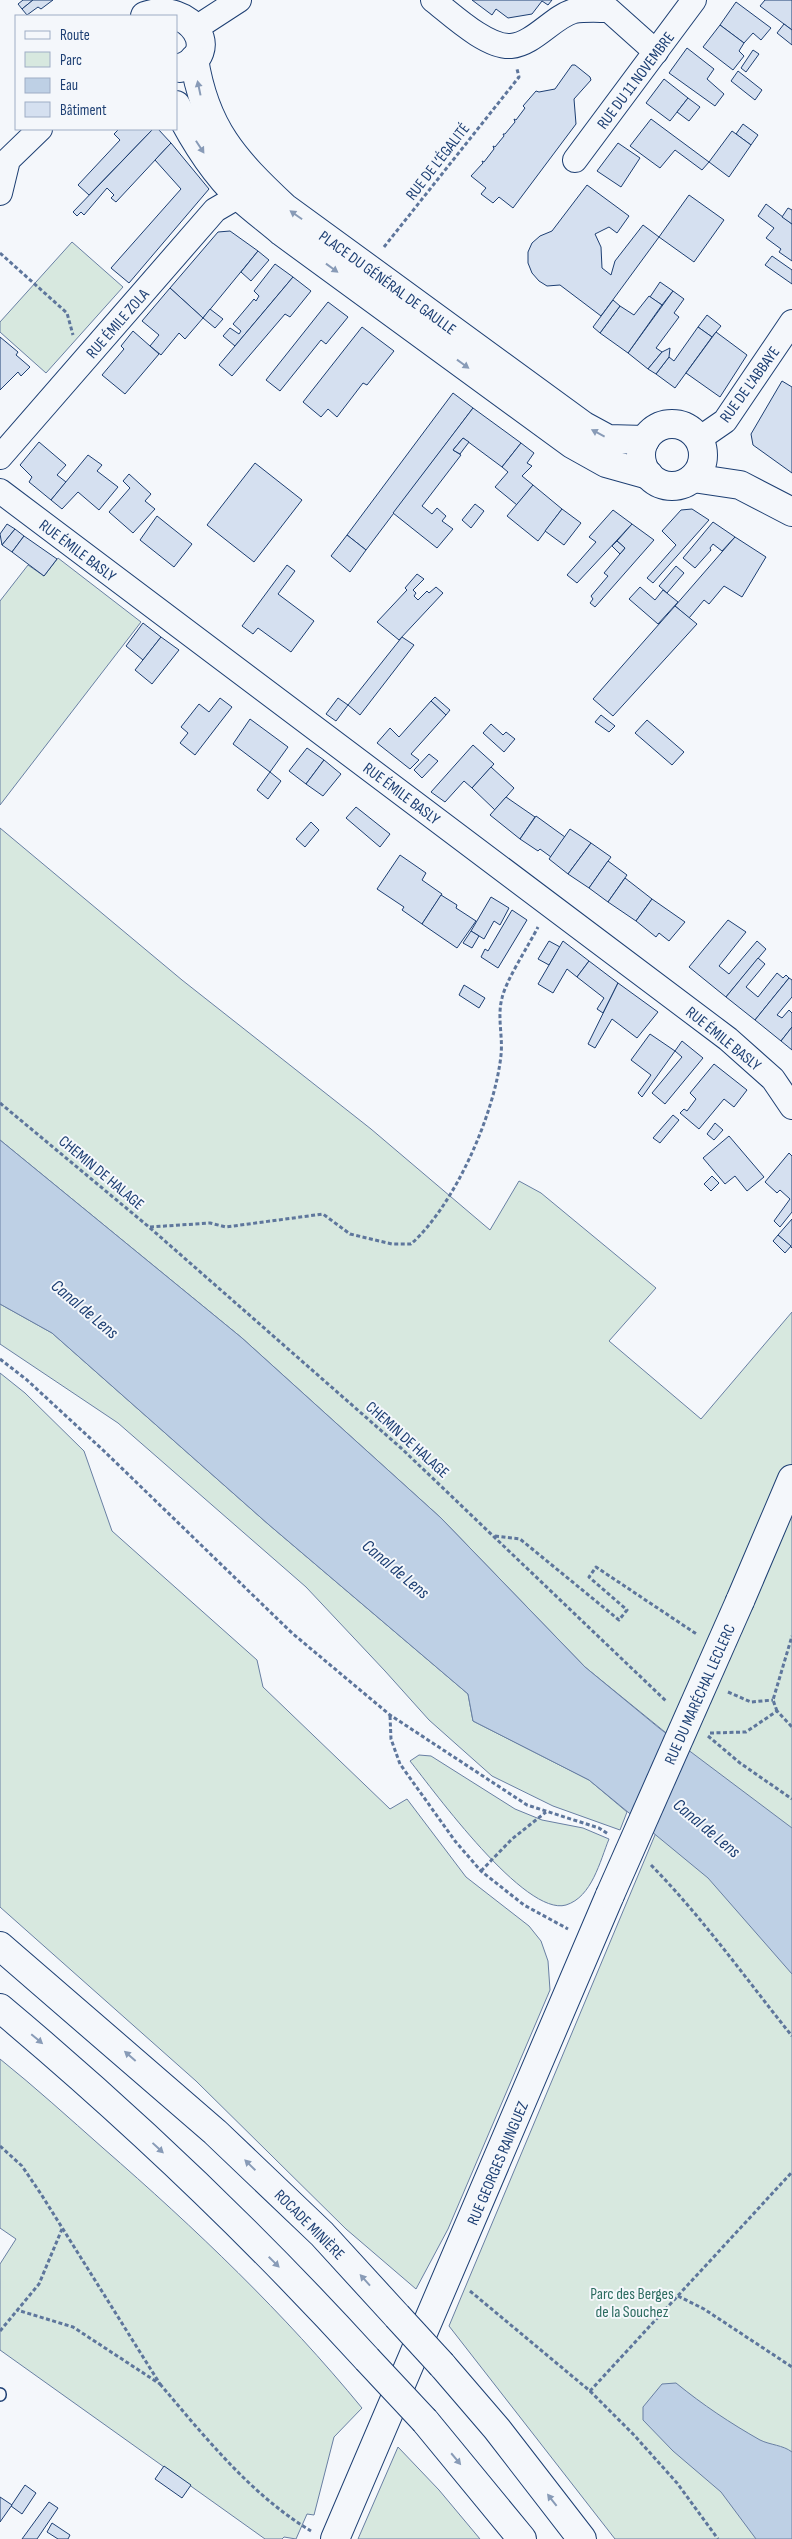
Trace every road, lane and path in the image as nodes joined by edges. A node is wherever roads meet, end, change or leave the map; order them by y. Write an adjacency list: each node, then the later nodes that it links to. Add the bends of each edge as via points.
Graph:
1 (142, 0): 6 (main road)
2 (239, 0): 8 (street)
3 (433, 0): 9 (street, via 490,41)
4 (694, 0): 10 (street, RUE DU 11 NOVEMBRE)
5 (172, 3): 7 (main road); 8 (main road, via 186,10)
6 (145, 15)
7 (147, 15)
8 (199, 26): 11 (main road, via 200,49)
9 (511, 46): 10 (street, via 533,37 573,11 615,10); 18 (path, RUE DE L’ÉGALITÉ, via 519,77)
10 (656, 52): 14 (street, RUE DU 11 NOVEMBRE)
11 (185, 64): 18 (main road, PLACE DU GÉNÉRAL DE GAULLE, one-way to 11, via 284,207 252,177 219,135)
12 (178, 109): 16 (main road, PLACE DU GÉNÉRAL DE GAULLE, one-way to 16, via 200,148)
13 (39, 130): 15 (street, via 8,160)
14 (575, 160)
15 (0, 193)
16 (239, 196): 20 (street, RUE ÉMILE ZOLA, via 215,210); 24 (main road, PLACE DU GÉNÉRAL DE GAULLE, one-way to 24, via 282,232 572,444 606,463)
17 (0, 253): 20 (path, via 67,313 75,341)
18 (369, 267): 21 (main road, PLACE DU GÉNÉRAL DE GAULLE, one-way to 18, via 608,439 584,426)
19 (792, 322): 22 (street, RUE DE L'ABBAYE, via 726,420)
20 (90, 353): 23 (street, RUE ÉMILE ZOLA)
21 (645, 440): 22 (main road, via 656,429 671,424 687,428); 24 (main road, via 642,458)
22 (700, 444): 25 (main road, via 703,459); 26 (main road)
23 (0, 456)
24 (649, 475): 25 (main road, via 658,483 670,486)
25 (693, 478): 26 (main road)
26 (740, 485): 28 (main road)
27 (0, 491): 29 (street, RUE ÉMILE BASLY)
28 (792, 512)
29 (554, 907): 31 (street, RUE ÉMILE BASLY, via 728,1039 773,1079); 32 (path, via 538,927 502,997 498,1024 501,1053 498,1077 472,1154 442,1209 412,1244 392,1244 350,1234 323,1214 226,1227 210,1223)
30 (0, 1103): 32 (path, CHEMIN DE HALAGE)
31 (792, 1107)
32 (149, 1227): 35 (path, CHEMIN DE HALAGE, via 401,1448)
33 (0, 1360): 42 (path, via 27,1380 104,1451 292,1633)
34 (792, 1479): 37 (main road, RUE DU MARÉCHAL LECLERC, bridge)
35 (495, 1536): 37 (path, via 520,1539 620,1620 627,1610 589,1577 596,1567); 40 (path, CHEMIN DE HALAGE)
36 (792, 1636): 39 (path)
37 (719, 1649): 38 (main road, RUE DU MARÉCHAL LECLERC, bridge)
38 (708, 1674): 39 (path, via 731,1694 751,1702); 44 (main road, RUE DU MARÉCHAL LECLERC, bridge)
39 (773, 1700): 41 (path)
40 (670, 1705)
41 (777, 1711): 43 (path); 45 (path, via 746,1732 704,1733)
42 (390, 1715): 46 (path, via 527,1805); 49 (path, via 391,1739 400,1764 455,1841)
43 (792, 1727)
44 (658, 1787): 50 (main road, RUE GEORGES RAINGUEZ, bridge)
45 (792, 1799)
46 (546, 1812): 47 (path, via 599,1828); 49 (path)
47 (614, 1838)
48 (645, 1859): 53 (path, via 690,1906)
49 (481, 1871): 50 (path, via 524,1905)
50 (590, 1941): 57 (main road, RUE GEORGES RAINGUEZ)
51 (0, 1946): 66 (main road, ROCADE MINIÈRE, one-way to 51, bridge, via 497,2429 322,2234 215,2132)
52 (0, 2008): 65 (main road, one-way to 65, bridge, via 68,2065 185,2173 325,2313 425,2421)
53 (792, 2036)
54 (0, 2146): 56 (path, via 22,2166)
55 (792, 2172): 58 (path)
56 (62, 2229): 59 (path, via 39,2284); 62 (path)
57 (448, 2278): 63 (path, via 473,2293); 64 (main road, RUE GEORGES RAINGUEZ)
58 (678, 2296): 61 (path, via 704,2309); 63 (path)
59 (17, 2310): 60 (path); 62 (path, via 73,2327)
60 (0, 2332)
61 (792, 2367)
62 (160, 2384): 64 (path, via 215,2448 284,2515)
63 (590, 2391): 67 (path, via 677,2483)
64 (326, 2537)
65 (522, 2539)
66 (582, 2539)
67 (718, 2539)

